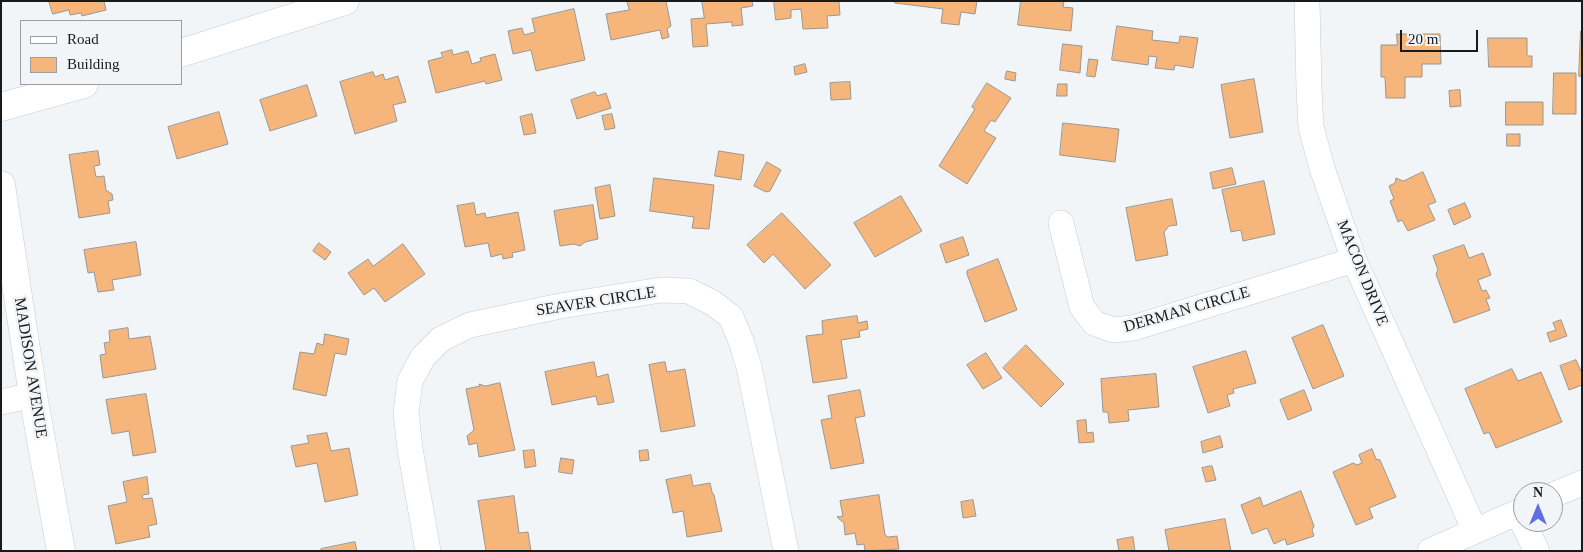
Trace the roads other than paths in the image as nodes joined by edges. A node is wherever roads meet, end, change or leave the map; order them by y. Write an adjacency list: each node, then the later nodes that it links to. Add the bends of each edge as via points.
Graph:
1 (345, 1): 3 (main road)
2 (1307, 1): 9 (street, MACON DRIVE, via 1312,127 1322,168)
3 (288, 10): 4 (main road)
4 (182, 53)
5 (81, 85): 6 (main road)
6 (1, 107)
7 (1, 185): 10 (main road, MADISON AVENUE)
8 (1061, 223): 9 (street, DERMAN CIRCLE, via 1082,307 1094,323 1113,330 1133,328)
9 (1354, 260): 15 (street, MACON DRIVE)
10 (33, 395): 11 (street); 17 (main road, MADISON AVENUE)
11 (1, 402)
12 (1582, 483): 13 (street)
13 (1563, 491)
14 (1513, 514): 15 (street)
15 (1475, 531): 20 (street)
16 (1529, 532): 21 (street)
17 (61, 551)
18 (428, 551): 19 (street, SEAVER CIRCLE, via 406,413 410,381 423,358 441,339 470,324 661,290 689,291 731,317 749,367)
19 (786, 551)
20 (1430, 551)
21 (1537, 551)

